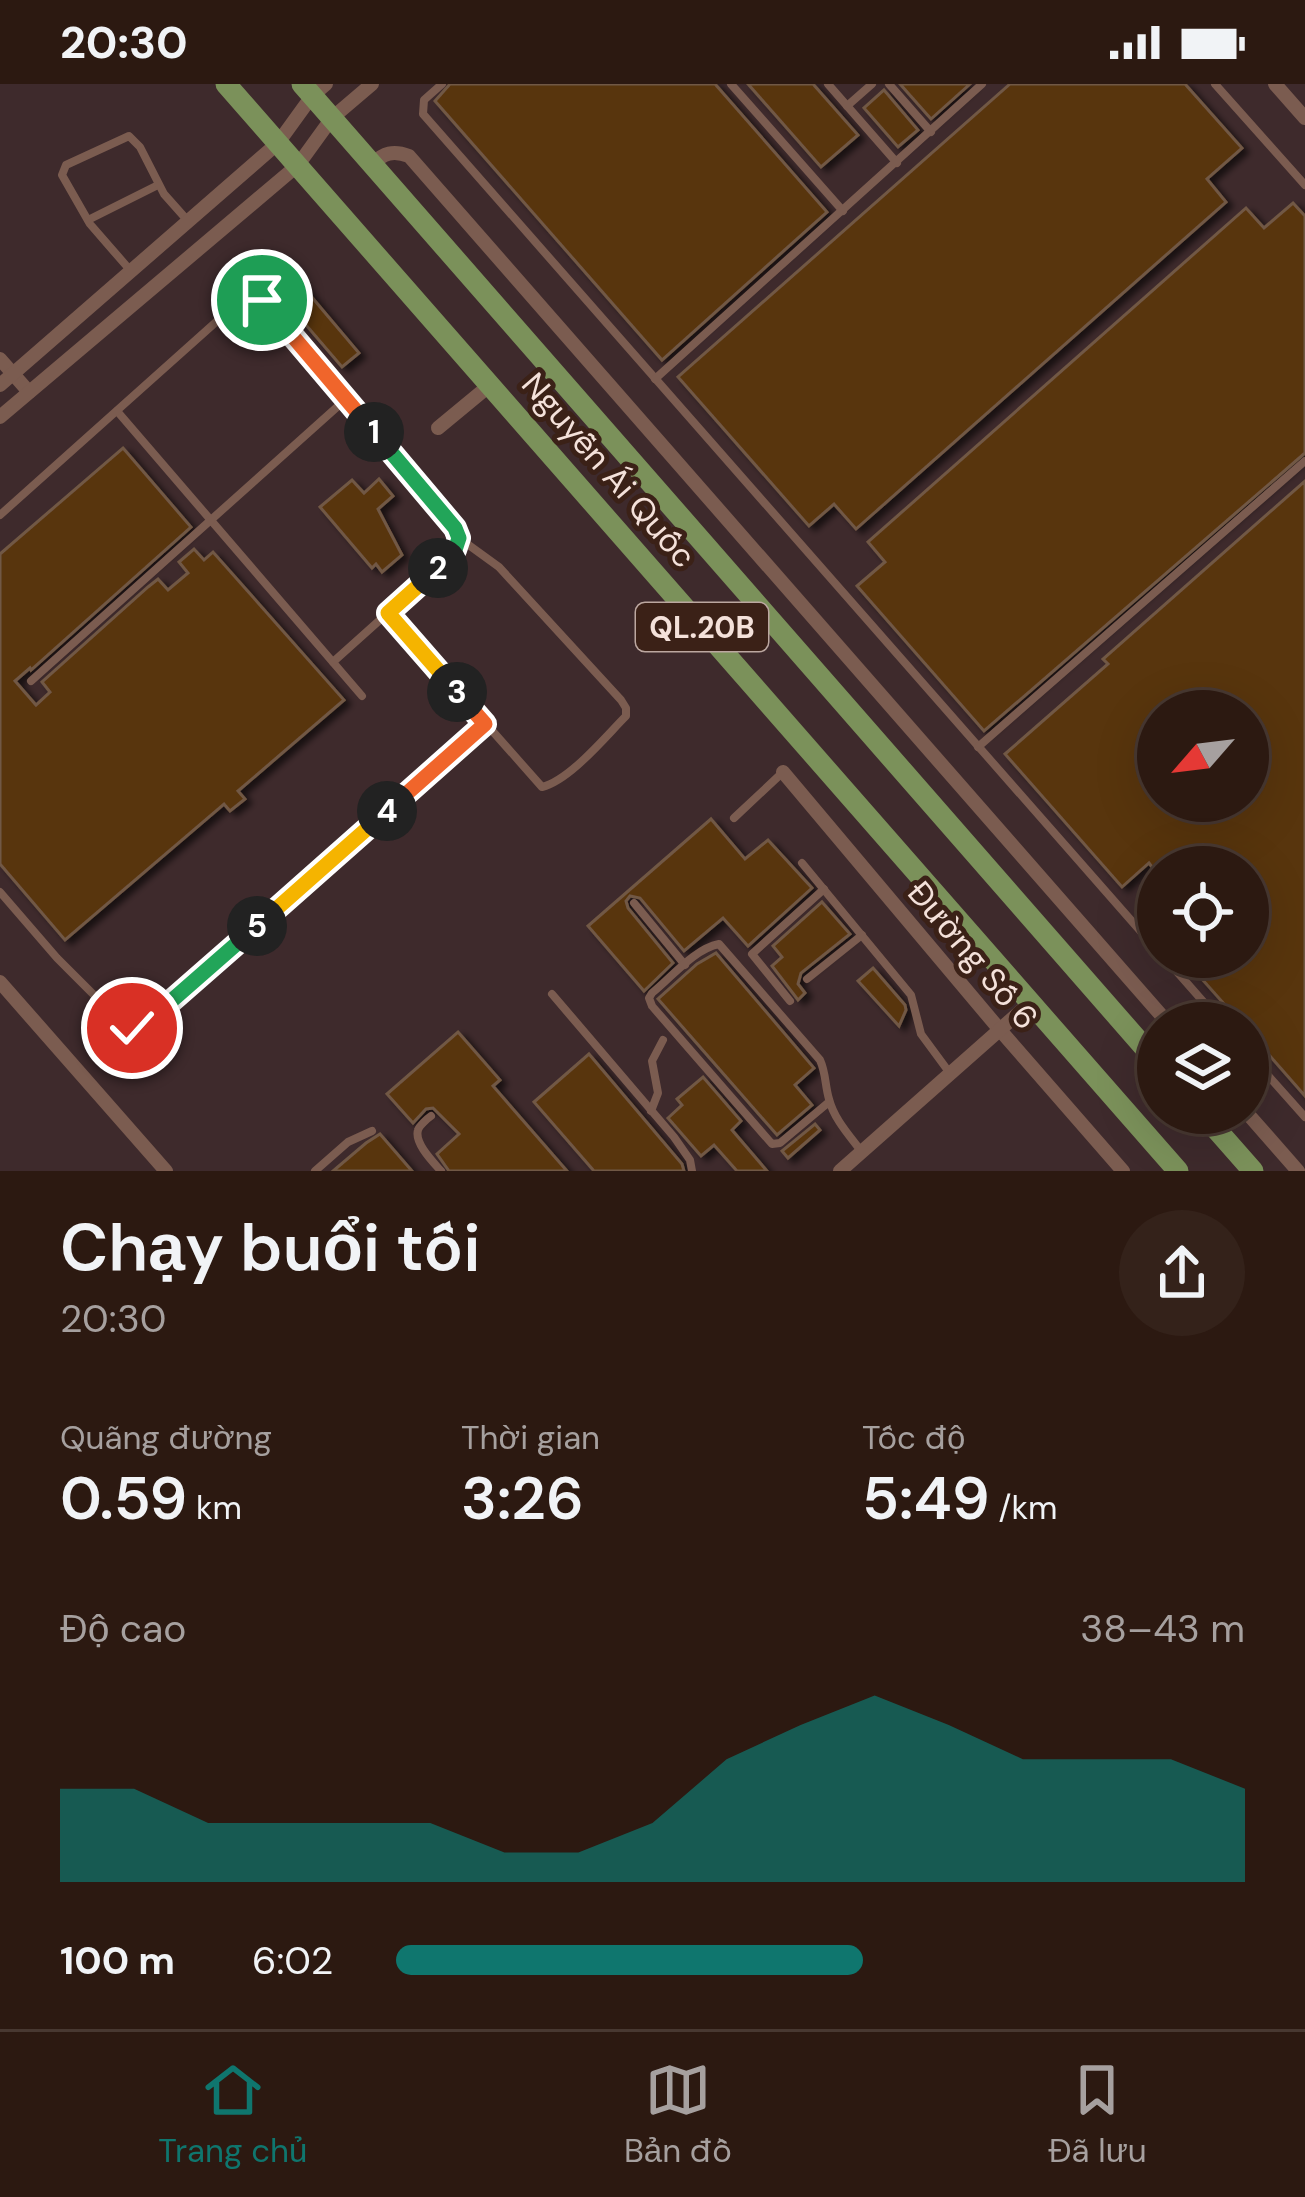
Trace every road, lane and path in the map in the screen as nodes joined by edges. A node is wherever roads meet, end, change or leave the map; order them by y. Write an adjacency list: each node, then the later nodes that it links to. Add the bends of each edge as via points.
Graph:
1 (226, 84): 16 (main road, Nguyễn Ái Quốc / QL.20B)
2 (372, 84): 13 (street)
3 (442, 84): 28 (lane, via 424,100 424,114)
4 (731, 84): 22 (lane)
5 (828, 84): 12 (lane)
6 (872, 84): 12 (lane)
7 (889, 84): 15 (lane)
8 (982, 84): 15 (lane)
9 (1215, 84): 21 (lane)
10 (1275, 84): 14 (street)
11 (314, 88): 13 (main road, Nguyễn Ái Quốc / QL.20B); 16 (street)
12 (847, 106): 17 (lane)
13 (332, 118): 18 (main road, Nguyễn Ái Quốc / QL.20B); 19 (street)
14 (1305, 118)
15 (931, 132): 17 (lane)
16 (278, 143): 19 (main road, Nguyễn Ái Quốc / QL.20B); 24 (street)
17 (897, 163): 22 (lane)
18 (372, 164): 60 (street, via 382,154 409,156); 64 (main road, Nguyễn Ái Quốc / QL.20B)
19 (298, 165): 30 (main road, Nguyễn Ái Quốc / QL.20B); 31 (street)
20 (158, 185): 23 (lane); 23 (lane, via 133,138 105,145 63,170); 24 (lane)
21 (1305, 185)
22 (843, 211): 28 (lane)
23 (88, 220): 25 (lane)
24 (188, 221): 25 (street)
25 (130, 271): 27 (street)
26 (0, 359): 27 (street)
27 (13, 374): 29 (street); 31 (street)
28 (655, 379): 45 (lane)
29 (0, 385)
30 (490, 385): 35 (street); 62 (main road, Nguyễn Ái Quốc / QL.20B)
31 (28, 392): 34 (street)
32 (346, 399): 33 (lane, via 256,299 235,305); 38 (lane); 39 (lane)
33 (117, 410): 37 (lane); 38 (lane)
34 (0, 417)
35 (438, 428)
36 (1305, 461): 45 (lane)
37 (0, 514)
38 (211, 520): 41 (lane); 42 (lane)
39 (459, 538): 40 (lane, via 448,559); 44 (lane, via 499,567 626,708 591,752 542,787)
40 (388, 613): 41 (lane); 44 (lane)
41 (333, 662): 43 (lane)
42 (31, 681)
43 (362, 696)
44 (485, 724): 50 (lane, via 132,1028)
45 (979, 747): 52 (lane)
46 (783, 772): 47 (lane); 63 (street, Đường Số 6)
47 (734, 818)
48 (802, 863): 49 (lane)
49 (824, 890): 53 (lane); 59 (lane, via 752,954)
50 (0, 892)
51 (634, 904): 54 (lane)
52 (1137, 927)
53 (862, 935): 56 (lane); 66 (lane, via 911,995 921,1034)
54 (685, 965): 68 (lane, via 712,944 723,947 820,1060); 68 (lane, via 652,993 652,1006 766,1139 776,1146)
55 (1182, 978): 61 (lane)
56 (807, 980)
57 (0, 982): 76 (street)
58 (552, 994): 69 (lane)
59 (790, 1000)
60 (1150, 1002)
61 (1203, 1002)
62 (1030, 1003): 63 (street); 82 (main road, Nguyễn Ái Quốc / QL.20B)
63 (1000, 1030): 66 (street); 81 (street, Đường Số 6)
64 (1137, 1039)
65 (663, 1040): 69 (lane, via 652,1060 658,1094)
66 (950, 1073): 75 (street)
67 (1269, 1077): 71 (lane)
68 (830, 1102): 75 (lane)
69 (651, 1111): 79 (lane)
70 (431, 1116): 78 (lane, via 418,1136)
71 (1305, 1117)
72 (372, 1131): 77 (lane)
73 (1220, 1134): 83 (main road)
74 (1265, 1134): 84 (street)
75 (862, 1151): 80 (street)
76 (166, 1171)
77 (316, 1171)
78 (441, 1171)
79 (692, 1171)
80 (840, 1171)
81 (1124, 1171)
82 (1178, 1171)
83 (1252, 1171)
84 (1298, 1171)

